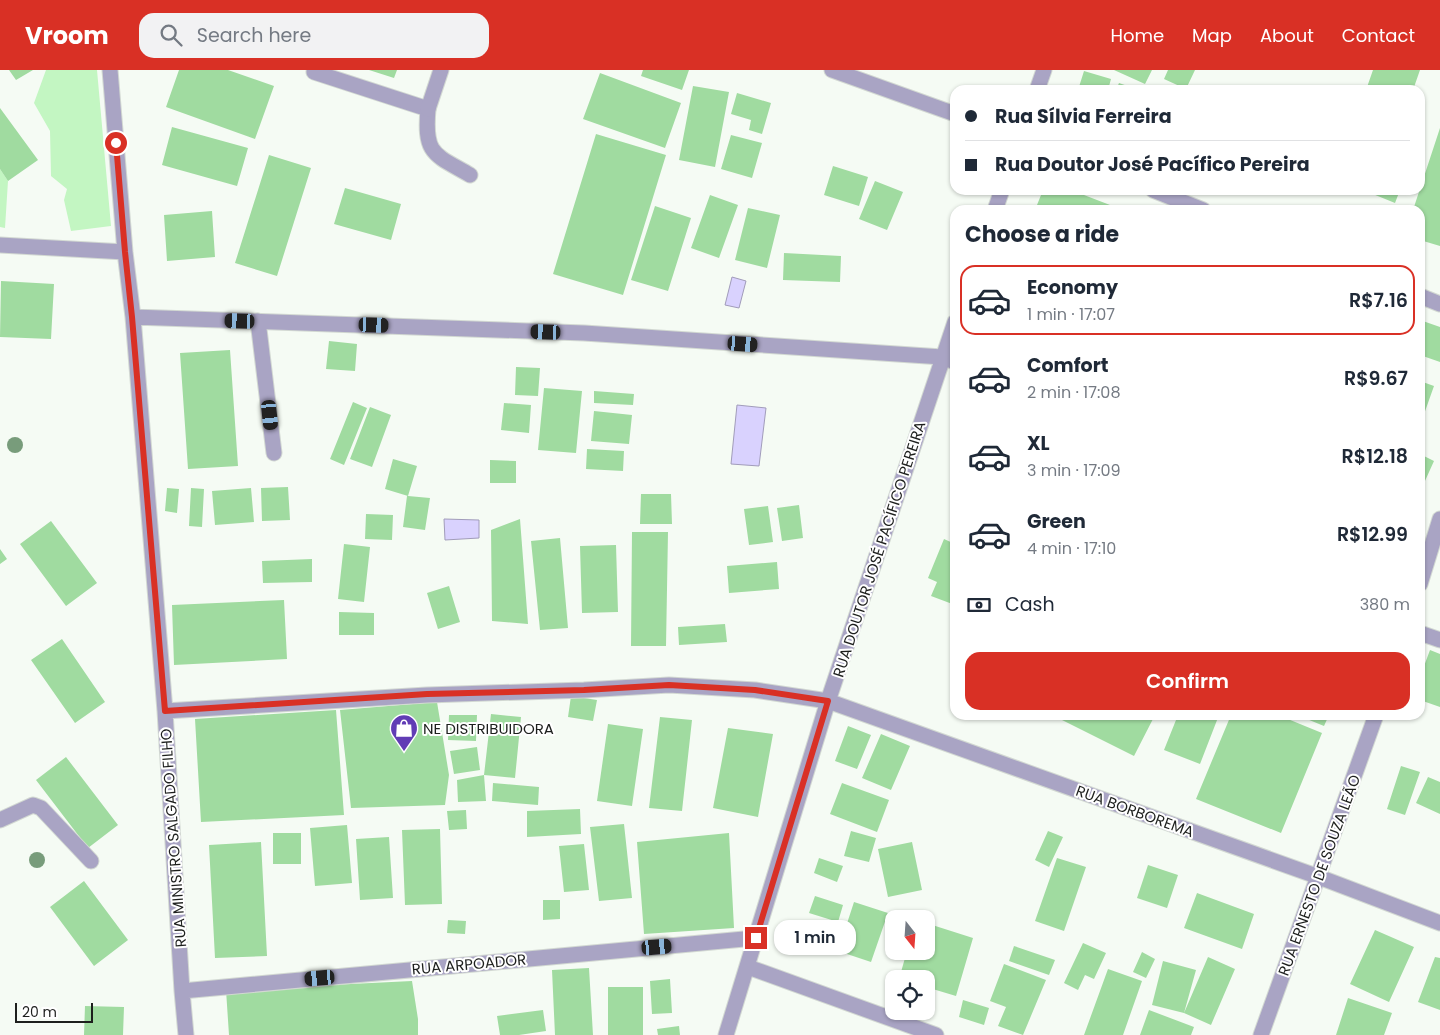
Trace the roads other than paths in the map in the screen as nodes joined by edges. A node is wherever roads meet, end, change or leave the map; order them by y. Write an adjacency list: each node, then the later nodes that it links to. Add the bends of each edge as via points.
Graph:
1 (110, 70): 13 (street, RUA MINISTRO SALGADO FILHO)
2 (441, 70): 7 (street)
3 (832, 70): 8 (street)
4 (1044, 70): 6 (street)
5 (314, 72): 7 (street)
6 (1039, 85)
7 (428, 110): 9 (street, via 426,131 430,147 438,156)
8 (950, 112)
9 (470, 175)
10 (1166, 195): 11 (street)
11 (1191, 205)
12 (0, 245): 13 (street)
13 (125, 252): 16 (street, RUA MINISTRO SALGADO FILHO)
14 (1425, 298): 15 (street)
15 (1440, 304)
16 (132, 317): 17 (street); 26 (street, RUA MINISTRO SALGADO FILHO)
17 (258, 321): 18 (street, via 584,333); 19 (street)
18 (949, 360): 25 (street, RUA DOUTOR JOSÉ PACÍFICO PEREIRA)
19 (274, 453)
20 (1440, 519): 21 (street)
21 (1427, 535): 22 (street)
22 (1425, 549)
23 (1425, 636): 24 (street)
24 (1440, 640)
25 (828, 701): 26 (street, RUA BORBOREMA, via 755,690 669,685 427,694); 30 (street, RUA BORBOREMA); 32 (street, RUA DOUTOR JOSÉ PACÍFICO PEREIRA)
26 (165, 711): 34 (street, RUA MINISTRO SALGADO FILHO)
27 (1374, 720): 30 (street, RUA ERNESTO DE SOUZA LEÃO)
28 (0, 820): 29 (street, via 33,805 41,808)
29 (91, 861)
30 (1319, 877): 31 (street, RUA BORBOREMA); 38 (street, RUA ERNESTO DE SOUZA LEÃO)
31 (1440, 923)
32 (756, 938): 33 (street, RUA DOUTOR JOSÉ PACÍFICO PEREIRA); 34 (street, RUA ARPOADOR)
33 (748, 968): 36 (street, RUA DOUTOR JOSÉ PACÍFICO PEREIRA); 37 (street)
34 (182, 990): 35 (street, RUA MINISTRO SALGADO FILHO)
35 (186, 1035)
36 (726, 1035)
37 (936, 1035)
38 (1261, 1035)

